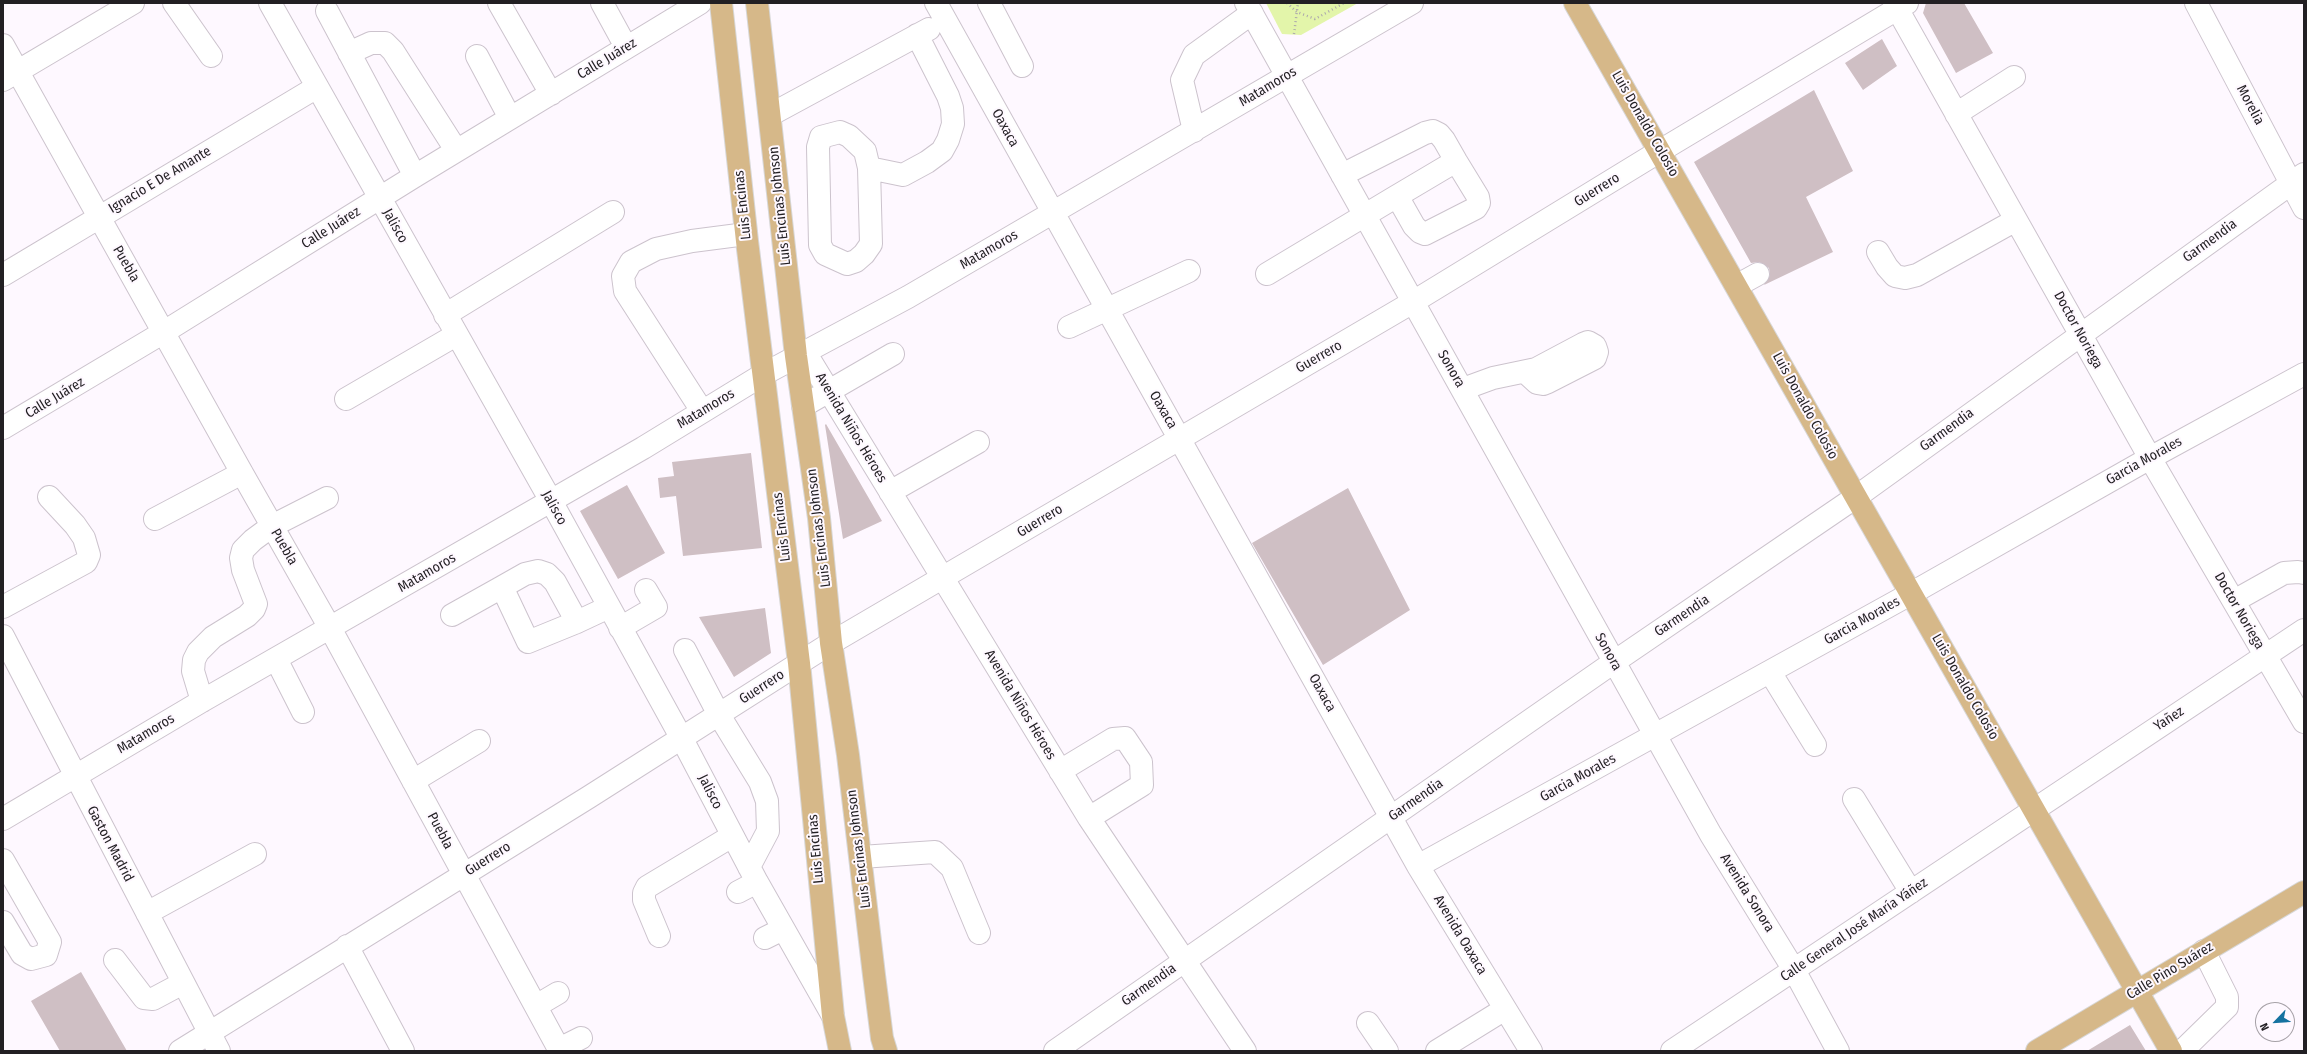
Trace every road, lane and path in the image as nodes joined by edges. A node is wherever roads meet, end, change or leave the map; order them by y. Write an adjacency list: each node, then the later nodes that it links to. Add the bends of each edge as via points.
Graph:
1 (133, 3): 30 (street)
2 (174, 3): 26 (street)
3 (270, 3): 32 (street, Jalisco)
4 (499, 3): 33 (street)
5 (602, 3): 24 (street)
6 (700, 3): 24 (street, Calle Juárez)
7 (721, 3): 53 (main road, Luis Encinas)
8 (757, 3): 35 (main road, Luis Encinas Johnson)
9 (989, 3): 28 (street)
10 (1288, 3): 20 (path)
11 (1298, 3): 20 (path)
12 (1344, 3): 20 (path, via 1315,19)
13 (1412, 3): 29 (street, Matamoros)
14 (1575, 3): 39 (main road, Luis Donaldo Colosio)
15 (2196, 3): 44 (street, Morelia)
16 (1899, 5): 34 (street, Doctor Noriega); 39 (street, Guerrero)
17 (1249, 8): 29 (street, Sonora); 37 (street, via 1194,55 1182,80)
18 (327, 11): 25 (street)
19 (941, 12): 22 (street); 49 (street, Oaxaca)
20 (1297, 12): 21 (path)
21 (1294, 34)
22 (917, 35): 35 (street); 41 (street, via 948,96 953,124 948,140 942,151 903,175)
23 (3, 45): 30 (street, Puebla)
24 (626, 47): 33 (street, Calle Juárez)
25 (349, 53): 38 (street, via 371,42 385,43); 43 (street)
26 (211, 56)
27 (477, 56): 36 (street)
28 (1022, 66)
29 (1287, 75): 37 (street, Matamoros); 42 (street, Sonora)
30 (10, 76): 51 (street, Puebla)
31 (2014, 77): 34 (street)
32 (317, 86): 46 (street, Jalisco); 51 (street, Ignacio E De Amante)
33 (550, 94): 36 (street, Calle Juárez)
34 (1956, 114): 52 (street, Doctor Noriega)
35 (770, 115): 67 (main road, Luis Encinas Johnson)
36 (510, 118): 38 (street, Calle Juárez)
37 (1194, 131): 49 (street, Matamoros)
38 (456, 150): 43 (street, Calle Juárez)
39 (1660, 151): 59 (main road, Luis Donaldo Colosio); 60 (street, Guerrero)
40 (1456, 161): 42 (street, via 1439,134 1432,131); 45 (street); 45 (street, via 1478,197 1479,203 1476,208 1425,234 1414,226)
41 (869, 168): 41 (street, via 865,151 849,136 840,132 821,137 818,147 820,245 825,254 847,264 856,261 871,244)
42 (1342, 175): 50 (street, Sonora)
43 (415, 176): 46 (street, Calle Juárez)
44 (2298, 178): 47 (street, Morelia); 65 (street, Garmendia)
45 (1397, 196): 50 (street)
46 (379, 198): 62 (street, Jalisco); 64 (street, Calle Juárez)
47 (2304, 208)
48 (613, 212): 62 (street)
49 (1053, 213): 61 (street, Oaxaca); 67 (street, Matamoros, via 908,297)
50 (1365, 215): 56 (street); 60 (street, Sonora)
51 (98, 216): 58 (street, Ignacio E De Amante); 64 (street, Puebla)
52 (2016, 220): 54 (street, via 1917,275 1905,278 1895,276); 65 (street, Doctor Noriega)
53 (746, 234): 70 (main road, Luis Encinas); 76 (street, via 656,249 631,262 623,276 625,291)
54 (1878, 252)
55 (1189, 271): 61 (street)
56 (1267, 274)
57 (1758, 274): 59 (street)
58 (3, 275)
59 (1738, 285): 84 (main road, Luis Donaldo Colosio)
60 (1413, 302): 72 (street, Sonora); 78 (street, Guerrero)
61 (1105, 308): 63 (street); 78 (street, Oaxaca)
62 (445, 315): 66 (street, Jalisco)
63 (1069, 327)
64 (164, 332): 77 (street, Calle Juárez); 81 (street, Puebla)
65 (2080, 334): 80 (street, Doctor Noriega); 84 (street, Garmendia)
66 (456, 335): 74 (street); 86 (street, Jalisco)
67 (800, 354): 70 (street, Matamoros); 73 (street, Avenida Niños Héroes); 75 (main road, Luis Encinas Johnson)
68 (893, 354): 73 (street)
69 (1525, 372): 72 (street, via 1493,378)
70 (764, 374): 76 (street, Matamoros); 108 (main road, Luis Encinas)
71 (2304, 374): 80 (street, Garcia Morales)
72 (1463, 389): 107 (street, Sonora)
73 (828, 391): 75 (street); 82 (street, Avenida Niños Héroes)
74 (346, 399)
75 (803, 406): 103 (main road, Luis Encinas Johnson, via 819,518)
76 (702, 411): 86 (street, Matamoros)
77 (3, 428)
78 (1179, 438): 90 (street, Guerrero); 123 (street, Oaxaca)
79 (978, 442): 82 (street)
80 (2150, 458): 93 (street, Garcia Morales); 94 (street, Doctor Noriega)
81 (242, 473): 87 (street); 88 (street, Puebla)
82 (890, 492): 90 (street, Avenida Niños Héroes)
83 (49, 497): 95 (street, via 84,538 89,555 86,562)
84 (1856, 497): 93 (main road, Luis Donaldo Colosio); 107 (street, Garmendia)
85 (327, 498): 88 (street)
86 (551, 501): 96 (street, Jalisco); 99 (street, Matamoros)
87 (155, 519)
88 (272, 526): 99 (street, Puebla); 110 (street, via 243,550 241,558 243,570 254,594 254,609 213,637 198,652 194,660 193,671)
89 (2304, 574): 94 (street, via 2284,574)
90 (943, 579): 103 (street, Guerrero); 118 (street, Avenida Niños Héroes)
91 (502, 587): 97 (street); 98 (street, via 525,574 538,571 547,574 556,582); 98 (street, via 528,642)
92 (646, 590): 100 (street, via 656,607)
93 (1912, 593): 109 (street, Garcia Morales); 122 (main road, Luis Donaldo Colosio)
94 (2234, 601): 105 (street, Doctor Noriega)
95 (3, 607)
96 (609, 607): 98 (street); 100 (street, Jalisco)
97 (452, 615)
98 (576, 622)
99 (330, 628): 106 (street, Matamoros); 120 (street, Puebla)
100 (620, 628): 115 (street, Jalisco)
101 (2304, 630): 105 (street, Yañez)
102 (3, 636): 119 (street, Gaston Madrid)
103 (831, 643): 108 (street, Guerrero); 128 (main road, Luis Encinas Johnson)
104 (685, 650): 112 (street)
105 (2265, 655): 113 (street, Doctor Noriega); 122 (street, Yañez)
106 (276, 659): 110 (street, Matamoros); 111 (street)
107 (1614, 662): 114 (street, Sonora); 123 (street, Garmendia)
108 (799, 663): 112 (street, Guerrero); 149 (main road, Luis Encinas)
109 (1770, 672): 114 (street, Garcia Morales); 117 (street)
110 (202, 700): 119 (street, Matamoros)
111 (303, 712)
112 (719, 715): 115 (street, Guerrero); 132 (street, via 760,782 767,802 768,831)
113 (2304, 722)
114 (1655, 736): 130 (street, Garcia Morales); 143 (street, Avenida Sonora, via 1711,835)
115 (682, 739): 126 (street, Jalisco); 131 (street, Guerrero)
116 (479, 741): 120 (street)
117 (1815, 745)
118 (1060, 771): 124 (street, Avenida Niños Héroes); 124 (street, via 1113,739 1125,738 1142,762 1142,785)
119 (75, 776): 125 (street, Matamoros); 135 (street, Gaston Madrid)
120 (413, 781): 131 (street, Puebla)
121 (1854, 799): 133 (street)
122 (2034, 809): 133 (street, Calle General José María Yáñez); 145 (main road, Luis Donaldo Colosio)
123 (1391, 817): 130 (street, Avenida Oaxaca); 142 (street, Garmendia)
124 (1089, 818): 142 (street, Avenida Niños Héroes)
125 (3, 819)
126 (732, 836): 132 (street, Jalisco); 138 (street, via 647,887 644,900)
127 (255, 854): 135 (street)
128 (861, 857): 137 (street, via 935,852 952,868); 157 (main road, Luis Encinas Johnson, via 882,1038)
129 (3, 860): 136 (street, via 50,942 46,955 30,960 22,954)
130 (1418, 866): 148 (street, Avenida Oaxaca)
131 (463, 874): 139 (street, Guerrero); 147 (street, Puebla)
132 (748, 880): 149 (street, Jalisco, via 774,934)
133 (1911, 892): 143 (street, Calle General José María Yáñez)
134 (2304, 892): 140 (main road, Calle Pino Suárez)
135 (147, 913): 144 (street, Gaston Madrid)
136 (3, 922)
137 (979, 933)
138 (659, 936)
139 (347, 946): 152 (street, Guerrero); 155 (street)
140 (2204, 951): 145 (main road, Calle Pino Suárez); 167 (street, via 2227,997 2227,1006)
141 (115, 960): 144 (street, via 144,998 153,998)
142 (1183, 961): 158 (street, Garmendia); 159 (street, Avenida Niños Héroes)
143 (1794, 970): 163 (street, Calle General José María Yáñez); 164 (street, Avenida Sonora)
144 (183, 983): 152 (street, Gaston Madrid)
145 (2136, 992): 165 (main road, Calle Pino Suárez); 166 (main road, Luis Donaldo Colosio)
146 (558, 993): 147 (street)
147 (536, 1006): 153 (street, Puebla)
148 (1505, 1009): 161 (street); 162 (street, Avenida Oaxaca)
149 (833, 1016): 156 (main road, Luis Encinas)
150 (1368, 1023): 160 (street)
151 (581, 1038): 153 (street)
152 (215, 1042): 154 (street, Guerrero)
153 (559, 1050)
154 (180, 1051)
155 (403, 1051)
156 (840, 1051)
157 (886, 1051)
158 (1055, 1051)
159 (1245, 1051)
160 (1387, 1051)
161 (1436, 1051)
162 (1531, 1051)
163 (1672, 1051)
164 (1838, 1051)
165 (2036, 1051)
166 (2171, 1051)
167 (2182, 1051)

